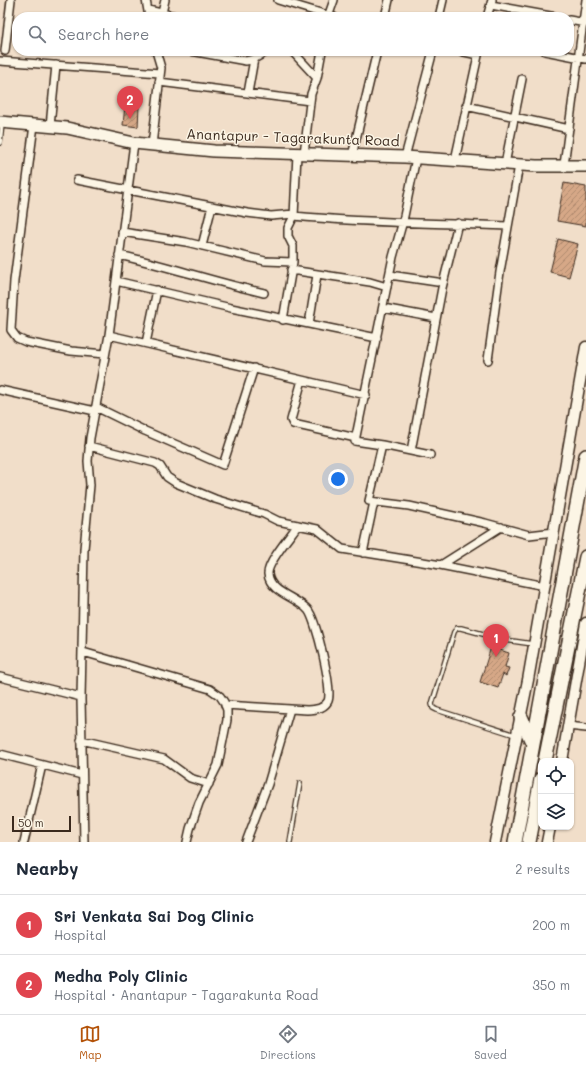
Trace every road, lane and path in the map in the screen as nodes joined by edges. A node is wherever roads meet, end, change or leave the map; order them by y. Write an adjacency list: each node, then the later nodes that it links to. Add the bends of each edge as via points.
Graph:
1 (11, 0): 20 (street)
2 (146, 0): 10 (street)
3 (165, 0): 11 (street)
4 (278, 0): 12 (street)
5 (334, 0): 13 (street)
6 (389, 0): 14 (street)
7 (443, 0): 15 (street)
8 (586, 0): 19 (street)
9 (491, 2): 16 (street); 17 (street)
10 (148, 12)
11 (162, 12)
12 (317, 12)
13 (331, 12)
14 (386, 12)
15 (440, 12)
16 (488, 12)
17 (534, 12)
18 (574, 21): 19 (street)
19 (584, 22): 30 (street)
20 (5, 51)
21 (158, 56): 34 (street)
22 (216, 56): 31 (street, via 242,61)
23 (260, 56): 31 (street)
24 (297, 56): 35 (street)
25 (321, 56): 35 (street)
26 (376, 56): 50 (street)
27 (432, 56): 51 (street)
28 (477, 56): 40 (street)
29 (572, 56): 30 (street)
30 (583, 58): 45 (street)
31 (254, 60): 38 (street)
32 (0, 61): 33 (street)
33 (56, 65): 34 (street); 44 (street)
34 (160, 73): 37 (street)
35 (317, 78): 39 (street)
36 (522, 79): 41 (street)
37 (159, 82): 38 (street); 48 (street)
38 (248, 93): 39 (street)
39 (310, 101): 49 (street)
40 (466, 106): 41 (street); 52 (street)
41 (513, 116): 45 (street); 53 (street)
42 (1, 122): 43 (main road, Anantapur - Tagarakunta Road); 46 (lane)
43 (34, 125): 44 (main road, Anantapur - Tagarakunta Road); 84 (street, via 14,280 12,330 17,338 26,342 71,351)
44 (50, 126): 47 (main road, Anantapur - Tagarakunta Road)
45 (569, 129): 55 (street)
46 (0, 143)
47 (134, 143): 48 (main road, Anantapur - Tagarakunta Road); 58 (street)
48 (152, 145): 49 (main road, Anantapur - Tagarakunta Road, via 214,151)
49 (301, 154): 50 (main road, Anantapur - Tagarakunta Road); 60 (street)
50 (352, 156): 51 (main road, Anantapur - Tagarakunta Road)
51 (411, 157): 52 (main road, Anantapur - Tagarakunta Road); 61 (street)
52 (455, 160): 53 (main road, Anantapur - Tagarakunta Road)
53 (505, 164): 54 (main road, Anantapur - Tagarakunta Road)
54 (518, 165): 55 (main road, Anantapur - Tagarakunta Road); 63 (street)
55 (564, 166): 56 (main road, Anantapur - Tagarakunta Road)
56 (586, 166)
57 (77, 180): 58 (street)
58 (128, 189): 59 (street); 64 (street)
59 (212, 206): 60 (street, via 267,215); 65 (street)
60 (294, 215): 61 (street, via 342,220); 67 (street, via 288,228 288,236 293,246)
61 (403, 221): 62 (street); 70 (street)
62 (458, 223): 63 (street); 77 (street)
63 (508, 226): 85 (street)
64 (122, 232): 65 (street); 66 (street)
65 (202, 246): 67 (street, via 265,261)
66 (119, 255): 71 (street); 75 (street)
67 (292, 262): 68 (street)
68 (291, 270): 69 (street); 78 (street)
69 (318, 275): 73 (street, via 370,282); 79 (street)
70 (390, 275): 72 (street); 73 (street)
71 (116, 281): 74 (street); 80 (street)
72 (437, 282)
73 (387, 287): 76 (street)
74 (157, 290): 78 (street); 82 (street)
75 (264, 293)
76 (383, 308): 77 (street); 81 (street)
77 (436, 318): 94 (street)
78 (282, 320): 79 (street)
79 (309, 324): 81 (street)
80 (109, 335): 82 (street); 84 (street)
81 (377, 338): 89 (street)
82 (146, 343): 86 (street)
83 (586, 347): 100 (street)
84 (105, 354): 90 (street)
85 (488, 360)
86 (254, 368): 87 (street); 90 (street, via 223,465)
87 (302, 380): 89 (street); 91 (street, via 291,420 293,424)
88 (0, 390): 90 (street)
89 (366, 395): 91 (street)
90 (95, 409): 93 (street)
91 (356, 438): 92 (street, via 355,441)
92 (382, 445): 94 (street); 97 (street, via 370,501)
93 (89, 446): 98 (street, via 155,463 176,483 214,499 264,514 278,521); 107 (street, via 90,485 84,549)
94 (411, 452): 95 (street)
95 (430, 456)
96 (586, 456): 117 (highway)
97 (374, 502): 99 (street, via 409,506); 101 (street)
98 (298, 525): 101 (street, via 320,530 342,549); 111 (street, via 270,565 269,577 274,586 310,613 330,692 328,700 320,708)
99 (501, 527): 100 (street, via 529,534); 103 (street)
100 (554, 532): 104 (street)
101 (363, 553): 103 (street)
102 (586, 557): 119 (highway)
103 (441, 565): 104 (street)
104 (545, 586): 106 (street)
105 (586, 623): 113 (street)
106 (534, 644): 112 (street); 115 (lane, via 508,641 457,628 432,704 437,710)
107 (83, 652): 109 (street); 110 (street, via 210,689 220,696)
108 (0, 677): 109 (street)
109 (81, 697): 116 (street)
110 (225, 705): 111 (street); 124 (street, via 227,720 220,761)
111 (290, 709): 130 (street, via 268,784)
112 (521, 717): 115 (street); 117 (highway)
113 (568, 726): 114 (street); 120 (street)
114 (586, 728)
115 (517, 736): 132 (street)
116 (81, 740): 122 (street); 124 (street, via 164,759 190,778)
117 (533, 744): 133 (highway)
118 (0, 754): 121 (street)
119 (545, 758)
120 (563, 758)
121 (42, 765): 122 (street); 127 (street)
122 (82, 775): 128 (street)
123 (300, 783): 131 (lane)
124 (209, 784): 129 (street, via 195,812)
125 (538, 794): 134 (highway)
126 (550, 830): 135 (street)
127 (24, 842)
128 (84, 842)
129 (187, 842)
130 (246, 842)
131 (290, 842)
132 (495, 842)
133 (515, 842)
134 (529, 842)
135 (548, 842)

